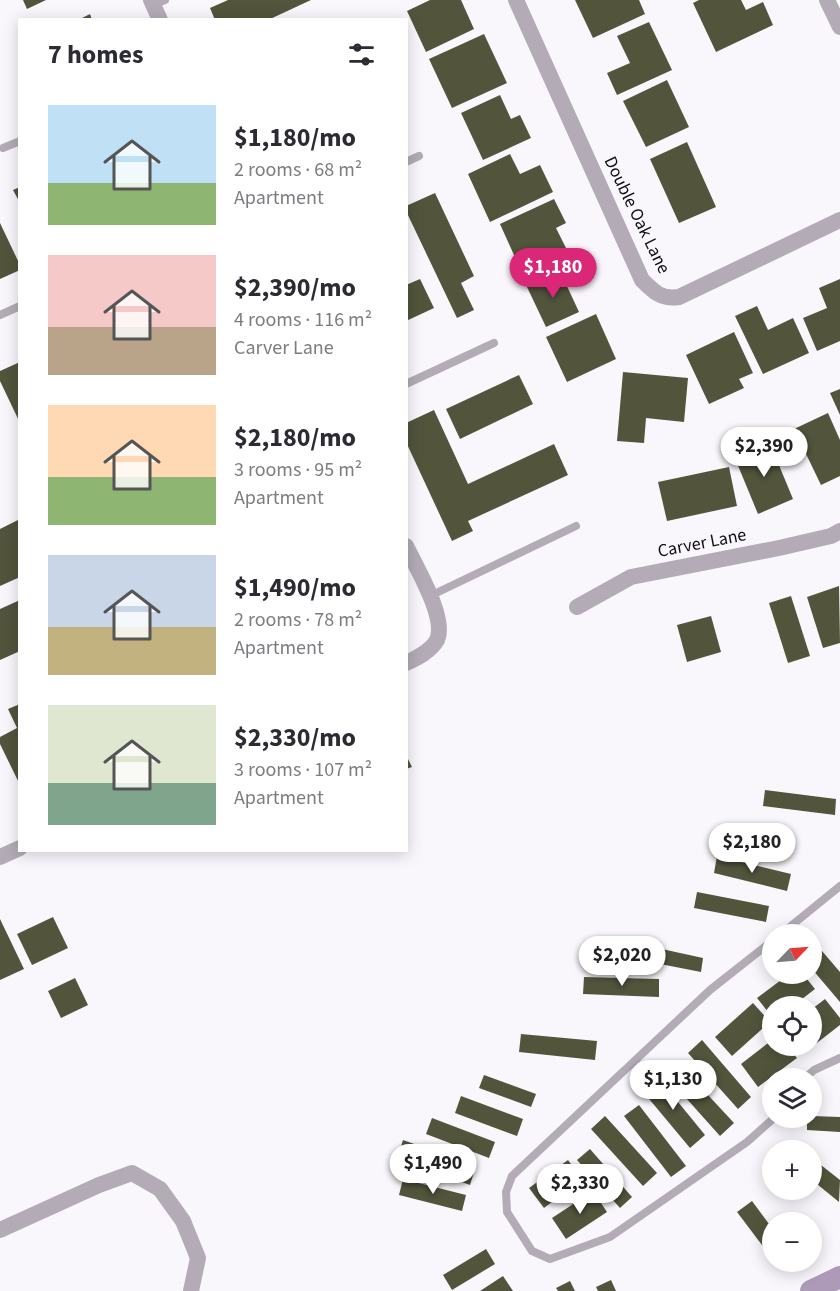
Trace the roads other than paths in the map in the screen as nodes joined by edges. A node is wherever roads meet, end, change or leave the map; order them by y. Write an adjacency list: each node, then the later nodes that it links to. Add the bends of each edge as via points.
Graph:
1 (516, 0): 8 (street, Double Oak Lane, via 642,280 654,292 671,299 679,297)
2 (827, 0): 3 (street)
3 (840, 27)
4 (18, 142): 5 (lane)
5 (3, 148)
6 (419, 156): 7 (lane)
7 (408, 161)
8 (840, 220)
9 (18, 307): 10 (lane)
10 (0, 315)
11 (494, 343): 12 (lane)
12 (408, 383)
13 (576, 526): 16 (lane)
14 (840, 531): 17 (street, Carver Lane, via 779,548 632,577)
15 (408, 550): 16 (street)
16 (429, 596): 18 (street, via 440,630 428,650)
17 (577, 607)
18 (408, 662)
19 (18, 849): 20 (street)
20 (1, 853)
21 (840, 886): 22 (lane)
22 (793, 924)
23 (762, 949): 26 (lane, via 710,990 512,1176 506,1192 507,1212 532,1251 550,1259 579,1250 610,1237 646,1214)
24 (840, 1058): 25 (lane)
25 (818, 1068)
26 (763, 1128)
27 (0, 1230): 28 (street, via 132,1173 160,1189 183,1221 198,1258)
28 (191, 1291)

